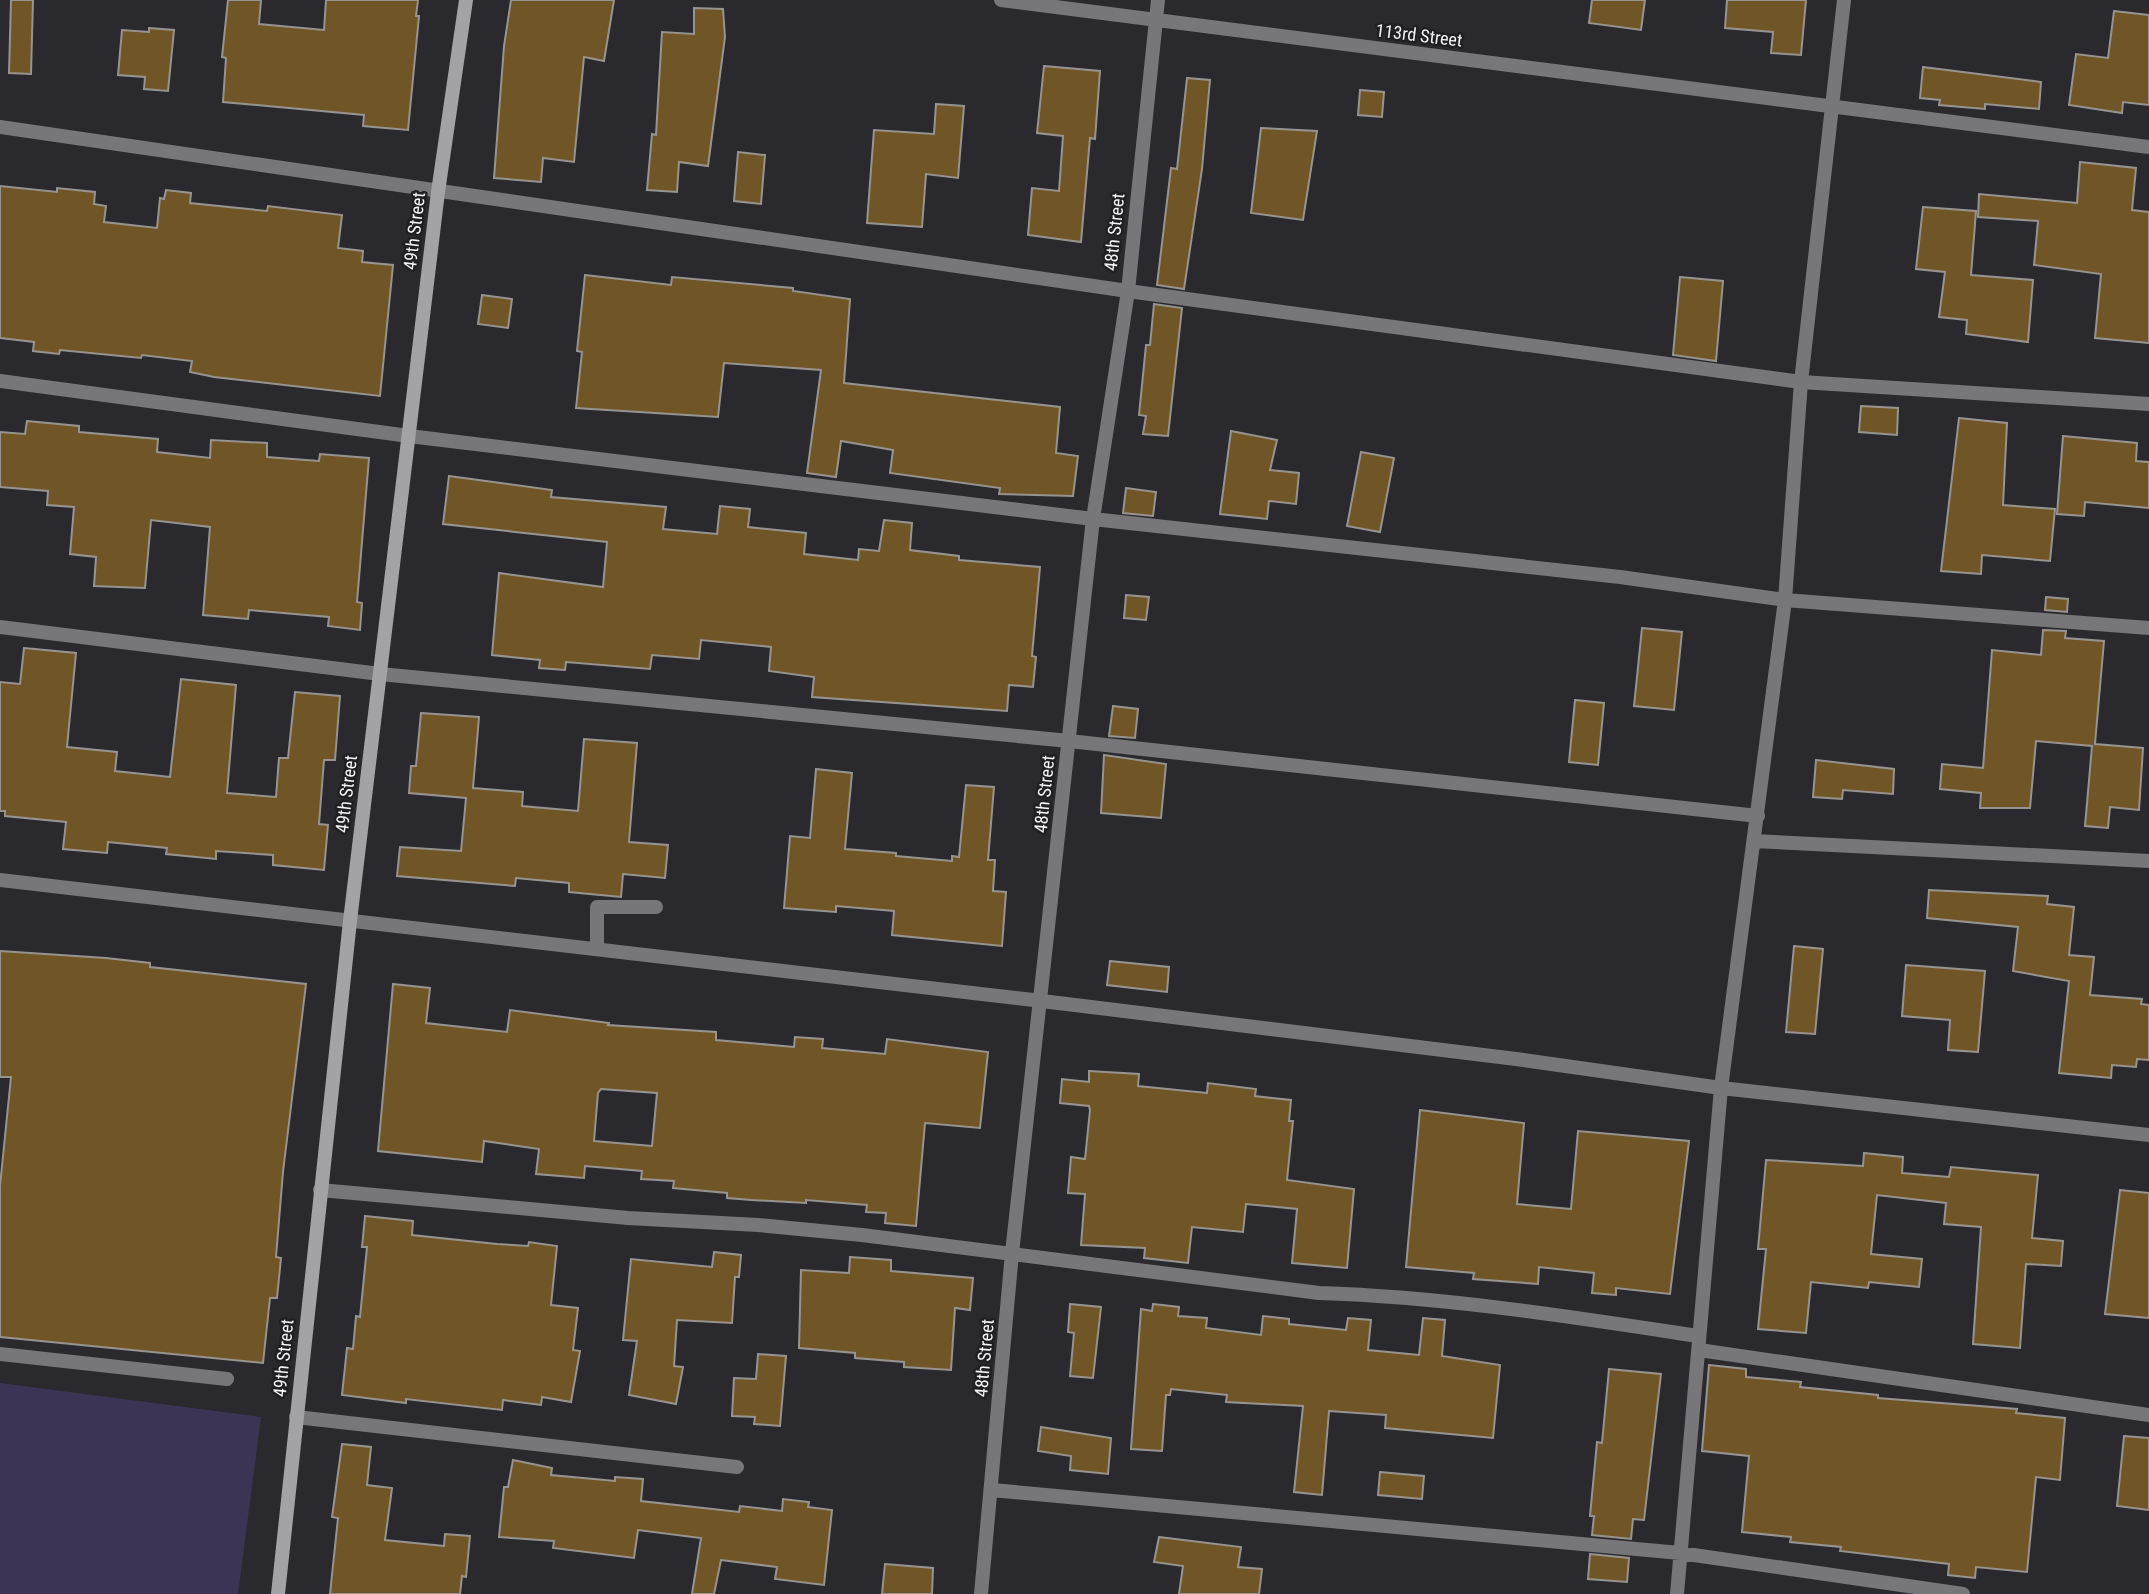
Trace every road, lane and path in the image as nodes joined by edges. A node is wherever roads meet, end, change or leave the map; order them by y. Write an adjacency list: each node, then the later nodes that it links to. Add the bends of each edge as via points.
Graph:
1 (466, 0): 9 (main road, 49th Street)
2 (1001, 0): 5 (street, 113rd Street)
3 (1158, 0): 5 (street, 48th Street)
4 (1844, 0): 6 (street)
5 (1155, 22): 6 (street, 113rd Street); 10 (street, 48th Street)
6 (1833, 106): 8 (street, 113rd Street); 12 (street)
7 (0, 127): 9 (street)
8 (2149, 147)
9 (438, 192): 10 (street); 14 (main road, 49th Street)
10 (1128, 291): 12 (street); 15 (street, 48th Street)
11 (0, 381): 14 (street)
12 (1801, 382): 13 (street); 16 (street)
13 (2149, 404)
14 (409, 436): 15 (street); 19 (main road, 49th Street)
15 (1094, 519): 16 (street, via 1619,577); 20 (street, 48th Street)
16 (1785, 600): 18 (street); 21 (street)
17 (0, 627): 19 (street)
18 (2149, 628)
19 (380, 674): 20 (street); 26 (main road, 49th Street)
20 (1069, 741): 21 (street); 28 (street, 48th Street)
21 (1758, 816): 22 (street)
22 (1754, 841): 23 (street); 29 (street)
23 (2149, 861)
24 (0, 880): 26 (street)
25 (656, 907): 27 (street, via 597,907)
26 (350, 921): 27 (street); 31 (main road, 49th Street)
27 (597, 949): 28 (street)
28 (1042, 1001): 29 (street); 32 (street, 48th Street)
29 (1721, 1088): 30 (street); 33 (street)
30 (2149, 1135)
31 (320, 1189): 32 (street, via 628,1218 758,1225); 37 (main road, 49th Street)
32 (1012, 1253): 33 (street, via 1319,1293 1494,1306); 39 (street, 48th Street)
33 (1698, 1343): 36 (street); 40 (street)
34 (0, 1354): 35 (street)
35 (227, 1379)
36 (2149, 1415)
37 (296, 1417): 38 (street); 41 (main road, 49th Street)
38 (737, 1467)
39 (992, 1490): 40 (street); 42 (street, 48th Street)
40 (1680, 1553): 43 (street); 44 (street)
41 (278, 1594)
42 (981, 1594)
43 (1676, 1594)
44 (1962, 1594)

